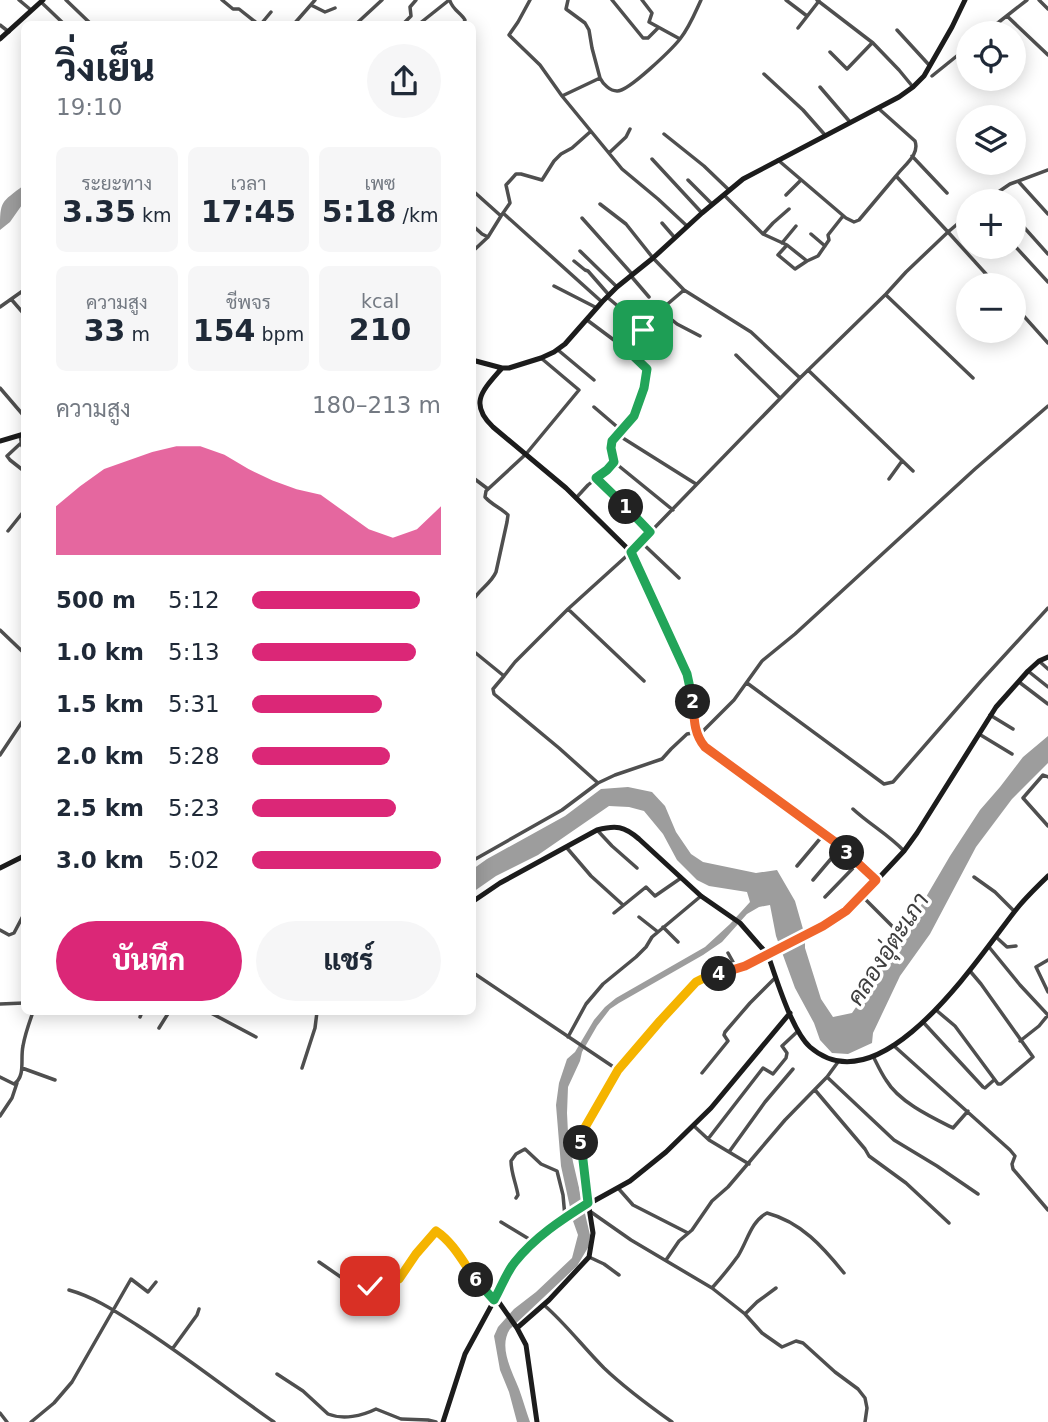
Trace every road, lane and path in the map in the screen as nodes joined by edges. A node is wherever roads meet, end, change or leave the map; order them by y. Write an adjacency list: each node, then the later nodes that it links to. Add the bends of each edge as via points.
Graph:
1 (19, 0): 22 (street)
2 (66, 0): 29 (street)
3 (222, 0): 30 (street)
4 (315, 0): 19 (street)
5 (382, 0): 33 (street)
6 (416, 0): 34 (street)
7 (530, 0): 55 (street, via 509,36 540,65)
8 (568, 0): 52 (street, via 566,9 589,30)
9 (612, 0): 39 (street, via 645,39)
10 (642, 0): 39 (street, via 652,13 649,22)
11 (701, 0): 44 (street)
12 (786, 0): 24 (street)
13 (965, 0): 49 (street)
14 (1027, 0): 25 (street)
15 (1039, 0): 21 (street)
16 (42, 1): 22 (street); 28 (street)
17 (449, 1): 35 (street); 36 (street)
18 (818, 1): 24 (street); 45 (street)
19 (311, 5): 20 (street, via 325,12); 32 (street)
20 (335, 8)
21 (1048, 9)
22 (32, 11): 26 (street)
23 (271, 12): 31 (street)
24 (807, 16): 40 (street)
25 (1007, 16): 37 (street); 47 (street)
26 (21, 21)
27 (21, 21): 42 (street)
28 (61, 21)
29 (88, 21)
30 (255, 21)
31 (262, 21)
32 (297, 21)
33 (359, 21)
34 (408, 21)
35 (423, 21)
36 (464, 21)
37 (1001, 21)
38 (0, 25): 42 (street)
39 (658, 28): 44 (street)
40 (798, 29)
41 (897, 30): 49 (street)
42 (9, 32): 43 (street)
43 (0, 39)
44 (680, 39): 52 (street, via 621,91 612,90)
45 (873, 43): 46 (street, via 847,69); 54 (street)
46 (830, 51)
47 (1048, 55)
48 (956, 57): 51 (street)
49 (930, 66): 54 (street)
50 (764, 74): 61 (street)
51 (932, 76)
52 (600, 78): 55 (street)
53 (820, 87): 57 (street)
54 (913, 88): 56 (street)
55 (562, 96): 59 (street)
56 (878, 108): 57 (street); 63 (street, via 915,141)
57 (850, 122): 61 (street)
58 (630, 129): 62 (street)
59 (590, 131): 62 (street); 82 (street, via 561,154 542,180 516,174 506,185 510,203)
60 (664, 134): 72 (street)
61 (825, 135): 65 (street)
62 (609, 153): 87 (street)
63 (912, 156): 67 (street); 74 (street)
64 (652, 159): 80 (street)
65 (778, 160): 69 (street); 72 (street)
66 (1048, 170): 70 (street)
67 (895, 176): 83 (street, via 859,220); 91 (street)
68 (688, 180): 78 (street)
69 (801, 180): 76 (street); 83 (street)
70 (1017, 181): 71 (street); 81 (street)
71 (1003, 189)
72 (729, 190): 75 (street)
73 (476, 193): 82 (street)
74 (947, 193)
75 (723, 194): 78 (street); 92 (street)
76 (786, 195)
77 (600, 204): 101 (street, via 626,224)
78 (712, 204): 80 (street)
79 (789, 209): 92 (street)
80 (702, 213): 87 (street)
81 (1048, 214)
82 (502, 215): 94 (street); 114 (street)
83 (843, 216): 97 (street)
84 (582, 218): 106 (street)
85 (662, 223): 95 (street)
86 (956, 225): 91 (street)
87 (687, 226): 95 (street)
88 (796, 226): 96 (street)
89 (476, 229): 94 (street)
90 (1026, 229): 100 (street)
91 (948, 232): 105 (street); 112 (street)
92 (763, 234): 96 (street)
93 (811, 234): 97 (street)
94 (488, 237): 98 (street)
95 (675, 238): 101 (street)
96 (784, 244): 104 (street); 104 (street, via 778,255 795,270)
97 (825, 246): 104 (street)
98 (476, 248)
99 (580, 251): 109 (street)
100 (1048, 254)
101 (653, 258): 106 (street); 110 (street)
102 (1026, 258): 107 (street)
103 (574, 261): 114 (street, via 588,271)
104 (807, 261)
105 (985, 273)
106 (632, 275): 109 (street); 113 (street)
107 (1048, 282)
108 (554, 286): 117 (street)
109 (617, 287): 114 (street)
110 (684, 290): 118 (street); 133 (street, via 751,332)
111 (21, 292): 115 (street)
112 (886, 294): 132 (street); 134 (street)
113 (649, 297)
114 (606, 298): 117 (street); 122 (street)
115 (11, 299): 116 (street); 119 (street)
116 (0, 307)
117 (597, 308): 121 (street)
118 (660, 310): 122 (street); 123 (street)
119 (21, 311)
120 (1026, 318): 124 (street)
121 (587, 320): 125 (street); 126 (street)
122 (643, 329): 126 (street); 127 (street)
123 (700, 336)
124 (1048, 343)
125 (558, 349): 129 (street); 135 (street)
126 (626, 349): 141 (street, via 647,369 634,416)
127 (670, 350)
128 (736, 355): 137 (street)
129 (541, 358): 131 (street); 145 (street, via 579,390)
130 (476, 361): 131 (street)
131 (502, 369): 145 (street, via 481,396 479,406 482,416)
132 (808, 370): 133 (street); 146 (street)
133 (800, 378): 137 (street)
134 (973, 378)
135 (594, 380)
136 (0, 388): 140 (street)
137 (780, 398): 153 (street)
138 (1048, 406): 178 (street, via 765,658)
139 (594, 407): 141 (street)
140 (21, 412)
141 (620, 433): 147 (street, via 612,441); 153 (street)
142 (21, 435): 143 (street)
143 (0, 441)
144 (21, 446): 148 (street, via 7,456)
145 (526, 454): 154 (street); 156 (street)
146 (902, 461): 149 (street); 151 (street)
147 (614, 462): 150 (street); 158 (street)
148 (21, 469)
149 (913, 471)
150 (596, 478): 156 (street); 157 (street)
151 (888, 479)
152 (476, 480): 154 (street)
153 (696, 484): 158 (street)
154 (488, 488): 165 (street, via 485,497 508,515 508,522 494,578)
155 (635, 497): 157 (street)
156 (576, 498): 163 (street)
157 (625, 507): 161 (street)
158 (673, 510): 161 (street)
159 (21, 515): 160 (street)
160 (8, 531)
161 (650, 532): 162 (street)
162 (641, 542): 163 (street); 164 (street)
163 (631, 552): 166 (street); 184 (street, via 687,674)
164 (679, 578)
165 (476, 596)
166 (568, 608): 175 (street); 176 (street)
167 (1048, 608): 178 (street, via 893,782 884,784)
168 (0, 630): 169 (street)
169 (21, 650)
170 (476, 653): 175 (street)
171 (1048, 657): 172 (street)
172 (1039, 661): 173 (street); 174 (street)
173 (1048, 669)
174 (1028, 671): 177 (street); 179 (street)
175 (504, 676): 189 (street, via 492,692)
176 (644, 681)
177 (1019, 682): 180 (street); 181 (street)
178 (747, 683): 184 (street)
179 (1048, 687)
180 (1048, 704)
181 (990, 715): 183 (street); 185 (street)
182 (21, 724): 187 (street)
183 (1013, 729)
184 (696, 733): 189 (street, via 687,734 663,758); 193 (street, via 705,747)
185 (979, 734): 186 (street); 196 (street)
186 (1012, 754)
187 (0, 755)
188 (1048, 777): 191 (street, via 1043,775 1023,798)
189 (598, 783): 198 (street, via 562,810)
190 (853, 809): 196 (street)
191 (1048, 826)
192 (597, 830): 195 (street); 202 (street); 205 (street, via 619,827 629,831)
193 (824, 834): 194 (street); 200 (street)
194 (841, 847): 199 (street); 206 (street)
195 (567, 848): 211 (street); 212 (street)
196 (904, 850): 207 (street)
197 (21, 858): 201 (street)
198 (476, 858)
199 (858, 863): 207 (street); 210 (street)
200 (797, 866)
201 (0, 868)
202 (637, 868)
203 (974, 877): 213 (street)
204 (1048, 877): 213 (street)
205 (681, 878): 208 (street); 212 (street, via 655,896 646,887)
206 (813, 880)
207 (876, 880): 209 (street)
208 (701, 896): 217 (street); 226 (street, via 738,920)
209 (862, 896): 219 (street); 226 (street, via 846,911)
210 (825, 897)
211 (476, 899)
212 (623, 905): 214 (street)
213 (1014, 911): 221 (street)
214 (614, 913)
215 (639, 917): 220 (street)
216 (21, 920): 218 (street, via 14,933)
217 (663, 927): 220 (street); 222 (street)
218 (0, 930)
219 (896, 930)
220 (658, 932): 246 (street, via 603,984)
221 (996, 937): 223 (street, via 1007,947); 224 (street)
222 (678, 942)
223 (1016, 946)
224 (989, 947): 229 (street); 241 (street)
225 (728, 953): 228 (street)
226 (768, 955): 228 (street); 231 (street)
227 (1048, 960): 232 (street, via 1036,967)
228 (737, 969): 254 (street, via 696,982)
229 (971, 971): 235 (street); 247 (street)
230 (476, 975): 246 (street)
231 (775, 978): 236 (street); 255 (street, via 725,1032 728,1041)
232 (1048, 992)
233 (21, 1003): 234 (street)
234 (0, 1004)
235 (936, 1010): 242 (street); 259 (street, via 955,1026)
236 (790, 1013): 244 (street); 264 (street)
237 (32, 1015): 251 (street, via 22,1048)
238 (167, 1015): 243 (street)
239 (215, 1015): 245 (street)
240 (317, 1015): 252 (street)
241 (1048, 1015): 247 (street)
242 (923, 1022): 248 (street); 259 (street, via 983,1087)
243 (159, 1028)
244 (798, 1031): 250 (street, via 809,1046); 265 (street, via 782,1046 786,1058 773,1074 763,1068)
245 (256, 1037)
246 (568, 1037): 254 (street)
247 (1020, 1041): 259 (street, via 1033,1058 1001,1084)
248 (893, 1045): 249 (street); 262 (street)
249 (873, 1056): 250 (street); 262 (street, via 887,1083 926,1115 953,1128)
250 (838, 1062): 257 (street)
251 (22, 1068): 258 (street); 260 (street)
252 (302, 1068)
253 (793, 1069): 266 (street)
254 (618, 1070): 271 (street, via 580,1136)
255 (702, 1073)
256 (0, 1077): 260 (street)
257 (827, 1077): 261 (street); 269 (street, via 894,1140)
258 (55, 1080)
259 (994, 1080)
260 (17, 1083): 263 (street)
261 (814, 1090): 267 (street); 275 (street, via 869,1156)
262 (968, 1111): 272 (street, via 1015,1156 1013,1169)
263 (0, 1116)
264 (694, 1126): 265 (street); 268 (street)
265 (708, 1139): 266 (street)
266 (729, 1152): 267 (street)
267 (749, 1164): 276 (street)
268 (618, 1188): 271 (street); 276 (street, via 633,1205)
269 (978, 1194)
270 (516, 1198): 273 (street, via 511,1161 525,1149 557,1171)
271 (588, 1207): 273 (street); 278 (street, via 593,1233); 279 (street)
272 (1048, 1210)
273 (565, 1217): 277 (street)
274 (501, 1222): 277 (street)
275 (949, 1223)
276 (688, 1233): 279 (street)
277 (534, 1242): 287 (street, via 513,1264)
278 (589, 1257): 282 (street); 288 (street)
279 (666, 1261): 284 (street)
280 (319, 1262): 287 (street, via 364,1291 379,1276 399,1279 436,1231)
281 (844, 1273): 284 (street, via 802,1228 767,1213)
282 (619, 1275)
283 (156, 1282): 290 (street, via 148,1292 131,1279)
284 (712, 1288): 291 (street)
285 (776, 1288): 291 (street)
286 (69, 1290): 290 (street)
287 (495, 1299): 292 (street); 300 (street, via 465,1354)
288 (544, 1305): 292 (street); 302 (street, via 610,1373)
289 (199, 1308): 293 (street)
290 (113, 1309): 293 (street); 297 (street, via 72,1382)
291 (745, 1314): 303 (street, via 782,1347 803,1343 858,1389 865,1398)
292 (517, 1328): 301 (street, via 526,1345)
293 (173, 1348): 298 (street)
294 (277, 1374): 299 (street, via 333,1416 365,1415 376,1409 401,1419)
295 (0, 1413): 296 (street)
296 (7, 1422)
297 (31, 1422)
298 (274, 1422)
299 (436, 1422)
300 (443, 1422)
301 (537, 1422)
302 (671, 1422)
303 (865, 1422)

